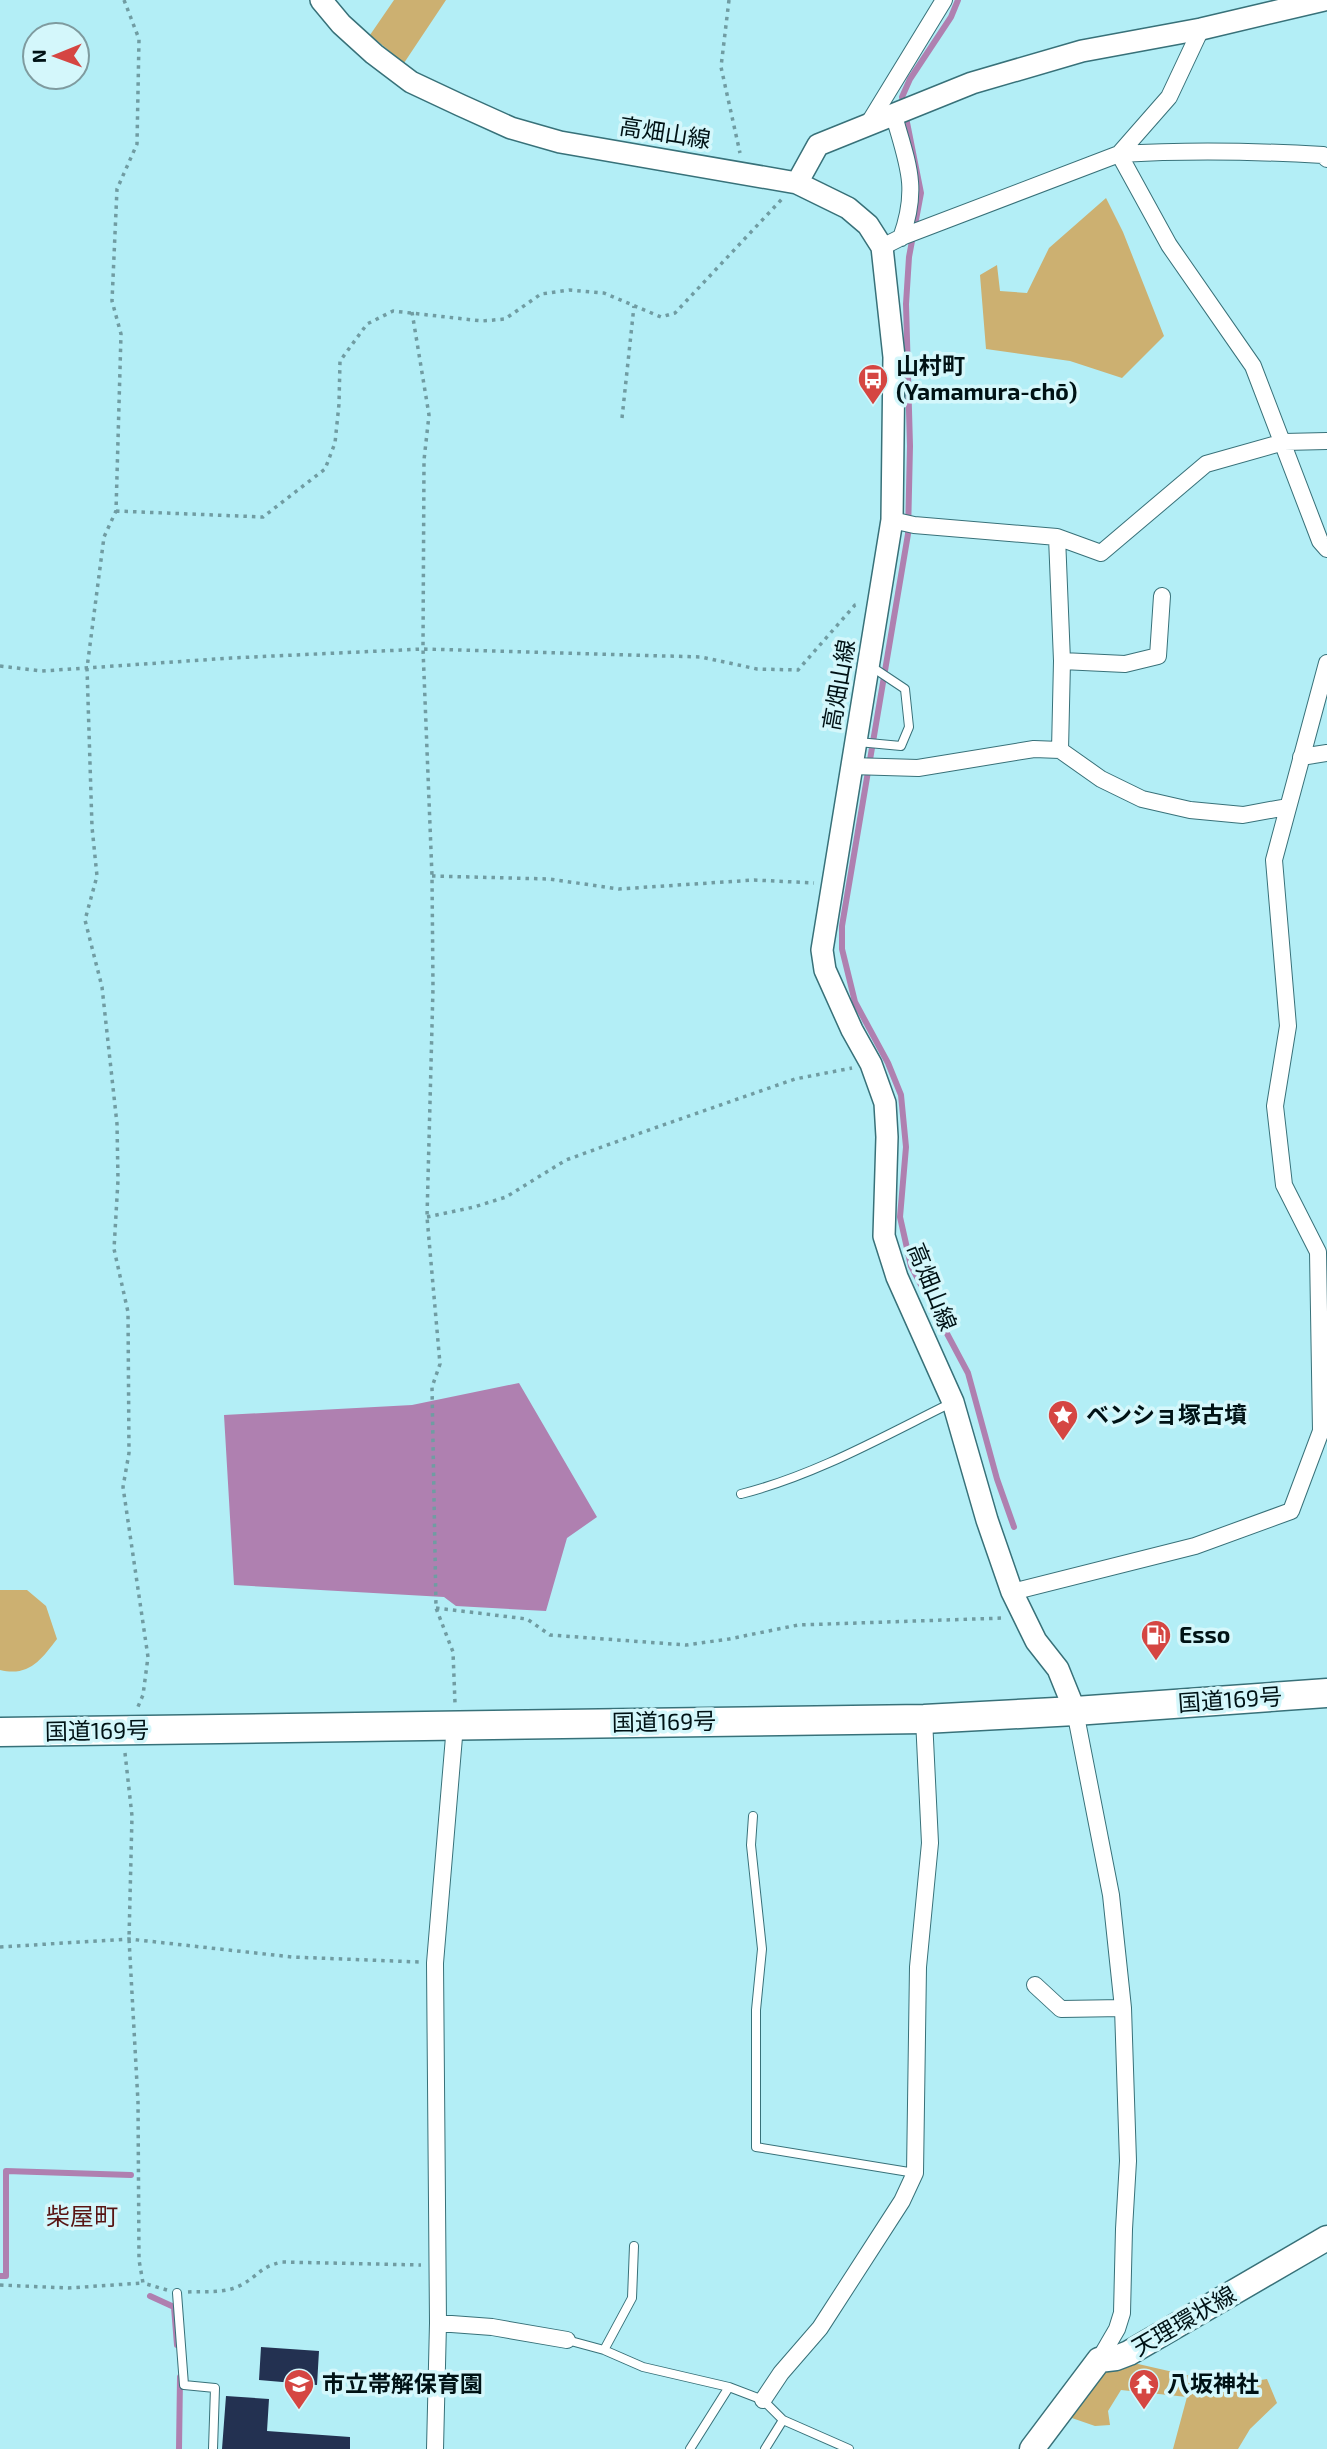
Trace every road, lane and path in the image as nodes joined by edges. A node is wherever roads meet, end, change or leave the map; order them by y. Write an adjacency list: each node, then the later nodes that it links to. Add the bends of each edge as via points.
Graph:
1 (124, 0): 19 (path, via 139,38 137,144 117,189 111,301 121,334)
2 (321, 0): 11 (main road, 高畑山線, via 374,54 411,82 511,128 585,147)
3 (729, 0): 11 (path, via 721,66)
4 (944, 0): 8 (street)
5 (1324, 0): 6 (main road)
6 (1201, 29): 7 (main road, via 1082,51 972,83); 9 (street, via 1169,97)
7 (903, 112): 8 (main road); 13 (street, via 910,214)
8 (867, 126): 12 (main road, via 818,145)
9 (1119, 154): 10 (street, via 1246,150); 13 (street); 18 (street, via 1169,245 1253,366)
10 (1327, 159)
11 (744, 173): 12 (main road, 高畑山線)
12 (797, 183): 13 (main road, 高畑山線, via 848,208); 14 (path, via 675,313 661,317)
13 (896, 241): 20 (main road, 高畑山線, via 894,357)
14 (634, 304): 15 (path, via 604,293 569,290 541,294 505,319 482,321); 16 (path)
15 (412, 312): 19 (path, via 393,312 367,324 340,361 335,443 325,469 263,517); 25 (path, via 429,415 424,460)
16 (622, 418)
17 (1327, 441): 18 (street)
18 (1284, 443): 21 (street, via 1206,464 1101,553); 22 (street)
19 (117, 512): 30 (path, via 104,537)
20 (903, 522): 21 (street); 24 (main road, 高畑山線)
21 (1057, 537): 26 (street)
22 (1327, 549)
23 (1162, 596): 26 (street, via 1158,656 1125,664)
24 (880, 599): 25 (path, via 855,605 798,670 757,669 701,657); 29 (main road, 高畑山線)
25 (423, 649): 30 (path); 37 (path)
26 (1062, 661): 32 (street)
27 (1327, 663): 34 (street)
28 (0, 666): 30 (path, via 42,671)
29 (869, 666): 31 (main road, 高畑山線); 31 (lane, via 905,689 909,727 901,746)
30 (87, 668): 51 (path, via 97,876 85,920 102,987 117,1124 114,1249 128,1312 129,1453 123,1488 148,1657 143,1695)
31 (856, 742): 35 (main road, 高畑山線)
32 (1060, 750): 35 (street, via 1034,749 918,768); 36 (street, via 1101,779 1142,799 1243,815)
33 (1327, 753): 34 (street)
34 (1301, 757): 36 (street)
35 (852, 766): 38 (main road, 高畑山線)
36 (1287, 807): 41 (street, via 1274,860 1288,1026 1275,1106 1284,1185 1318,1252)
37 (432, 876): 38 (path, via 549,879 619,889 754,880); 40 (path)
38 (832, 883): 39 (main road, 高畑山線, via 822,950 825,970)
39 (871, 1064): 40 (path, via 795,1079 566,1160 506,1197); 42 (main road, 高畑山線, via 885,1103 884,1236 897,1277)
40 (427, 1217): 45 (path, via 440,1364 432,1387)
41 (1323, 1291): 44 (street, via 1321,1431 1291,1511 1195,1546)
42 (953, 1402): 43 (lane, via 805,1474); 44 (main road, 高畑山線)
43 (741, 1494)
44 (1012, 1592): 46 (main road, 高畑山線)
45 (436, 1608): 46 (path, via 527,1619 550,1635 686,1645 798,1625); 50 (path, via 453,1652)
46 (1023, 1618): 48 (main road, 高畑山線, via 1058,1669)
47 (1327, 1692): 48 (highway, 国道169号)
48 (1075, 1711): 49 (highway, 国道169号); 58 (street, via 1111,1895)
49 (924, 1719): 50 (highway, 国道169号); 59 (street, via 930,1843 918,1967)
50 (455, 1725): 51 (highway, 国道169号); 56 (street)
51 (125, 1730): 52 (highway, 国道169号); 54 (path, via 132,1816)
52 (0, 1732)
53 (753, 1816): 59 (lane, via 751,1845 762,1949 756,2010 756,2147)
54 (129, 1940): 55 (path); 56 (path, via 292,1957); 63 (path)
55 (0, 1947)
56 (435, 1963): 62 (street)
57 (1035, 1985): 58 (street, via 1061,2008)
58 (1123, 2008): 69 (street, via 1128,2161 1122,2313)
59 (915, 2173): 71 (street, via 902,2202 820,2328)
60 (1327, 2238): 69 (main road, 天理環状線, via 1129,2353)
61 (634, 2246): 68 (lane, via 632,2298)
62 (436, 2266): 65 (path, via 282,2262 266,2265 243,2284 223,2291); 66 (street)
63 (143, 2283): 64 (path, via 68,2288); 65 (path)
64 (0, 2285)
65 (177, 2293): 73 (lane, via 184,2385 215,2388)
66 (438, 2323): 67 (street); 74 (street)
67 (567, 2340): 68 (lane)
68 (604, 2350): 70 (lane, via 643,2367)
69 (1099, 2360): 78 (main road)
70 (729, 2387): 71 (lane); 75 (lane)
71 (763, 2400): 72 (lane)
72 (783, 2420): 76 (lane); 77 (lane)
73 (213, 2449)
74 (435, 2449)
75 (690, 2449)
76 (765, 2449)
77 (849, 2449)
78 (1032, 2449)

